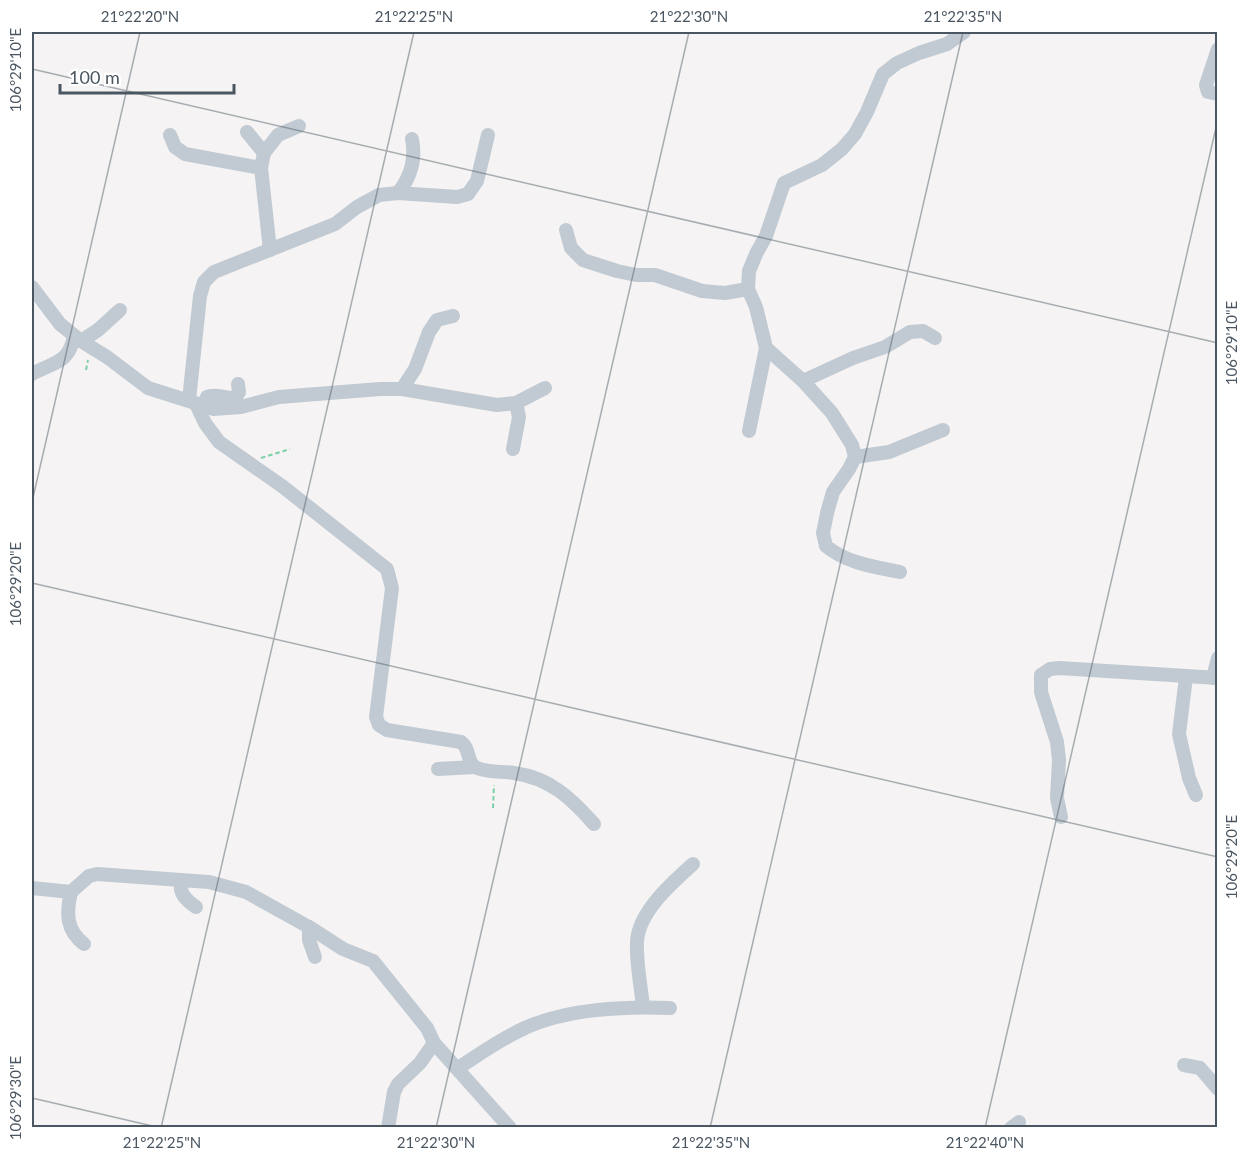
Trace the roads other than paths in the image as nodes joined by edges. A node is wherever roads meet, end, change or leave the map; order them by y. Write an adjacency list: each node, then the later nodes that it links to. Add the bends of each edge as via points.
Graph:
1 (964, 32): 15 (street, via 947,44 897,63 883,74 855,134 842,149 822,165 784,183 770,227 749,271)
2 (1218, 49): 3 (street, via 1206,85 1208,92)
3 (1218, 94)
4 (298, 126): 9 (street, via 278,135)
5 (247, 132): 9 (street)
6 (170, 135): 10 (street, via 175,147 185,154)
7 (488, 135): 11 (street, via 477,181 468,194 457,197)
8 (412, 139): 11 (street, via 412,167)
9 (264, 153): 10 (street)
10 (261, 168): 13 (street)
11 (398, 193): 13 (street, via 379,195 335,224)
12 (566, 230): 15 (street, via 571,248 583,260 702,291)
13 (270, 250): 27 (street, via 214,272 204,282 200,296)
14 (32, 287): 18 (street, via 60,324)
15 (748, 289): 20 (street)
16 (120, 310): 18 (street, via 98,330)
17 (453, 316): 25 (street, via 437,320)
18 (77, 338): 21 (street, via 66,356); 27 (street, via 148,388)
19 (935, 338): 22 (street, via 923,331 910,332 885,347)
20 (766, 348): 22 (street); 29 (street)
21 (32, 374)
22 (803, 381): 31 (street, via 832,413)
23 (238, 384): 27 (street, via 235,398 212,395)
24 (545, 388): 26 (street)
25 (402, 389): 26 (street, via 497,405); 27 (street, via 279,397 214,409)
26 (516, 403): 30 (street, via 519,417)
27 (196, 404): 36 (street, via 219,442 387,569 392,588 376,717 379,725 387,730 461,742)
28 (944, 430): 31 (street, via 889,452)
29 (749, 431)
30 (513, 449)
31 (855, 457): 32 (street, via 832,492 824,533 826,546 857,562)
32 (900, 572)
33 (1218, 658): 35 (street)
34 (1186, 678): 35 (street); 38 (street, via 1179,734); 39 (street, via 1059,669 1041,675 1041,692 1057,742)
35 (1215, 678)
36 (474, 767): 37 (street); 40 (street, via 542,779 555,786)
37 (438, 769)
38 (1196, 795)
39 (1061, 817)
40 (594, 824)
41 (693, 864): 49 (street, via 664,890 645,918 637,939)
42 (181, 881): 44 (street, via 97,874); 45 (street, via 183,896); 46 (street, via 209,882 246,892)
43 (32, 888): 44 (street)
44 (71, 892): 47 (street, via 70,928)
45 (196, 907)
46 (309, 927): 48 (street); 51 (street, via 343,949 374,961 427,1028)
47 (84, 944)
48 (315, 957)
49 (643, 1007): 50 (street); 53 (street, via 561,1016 525,1028)
50 (670, 1008)
51 (434, 1043): 53 (street); 55 (street, via 398,1084)
52 (1184, 1065): 54 (street, via 1200,1068)
53 (458, 1068): 56 (street)
54 (1218, 1089)
55 (388, 1128)
56 (510, 1128)

